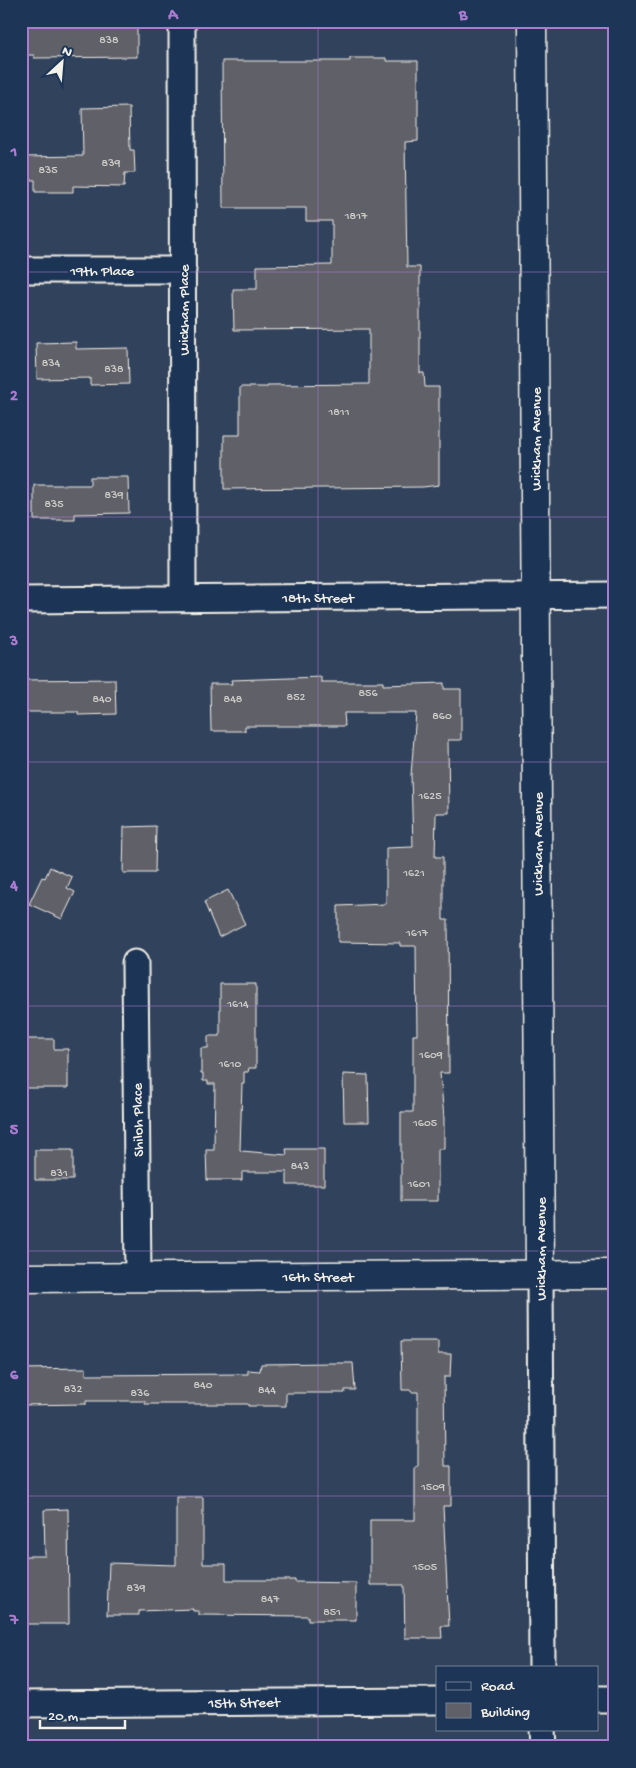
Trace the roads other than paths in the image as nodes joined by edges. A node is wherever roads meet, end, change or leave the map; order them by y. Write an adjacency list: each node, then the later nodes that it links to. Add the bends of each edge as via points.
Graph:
1 (182, 21): 4 (street, Wickham Place)
2 (532, 21): 6 (street, Wickham Avenue)
3 (21, 270): 4 (street, 19th Place)
4 (182, 270): 7 (street, Wickham Place)
5 (615, 595): 6 (street, 18th Street)
6 (536, 596): 7 (street, 18th Street); 10 (street, Wickham Avenue)
7 (183, 598): 8 (street, 18th Street)
8 (21, 600)
9 (135, 963): 12 (street, Shiloh Place)
10 (540, 1274): 11 (street, 16th Street); 12 (street, 16th Street); 14 (street, Wickham Avenue)
11 (615, 1274)
12 (138, 1277): 13 (street, 16th Street)
13 (21, 1278)
14 (542, 1666)
15 (598, 1699): 16 (street)
16 (615, 1699)
17 (436, 1701): 18 (street, 15th Street)
18 (21, 1704)
19 (542, 1730): 20 (street)
20 (542, 1747)

